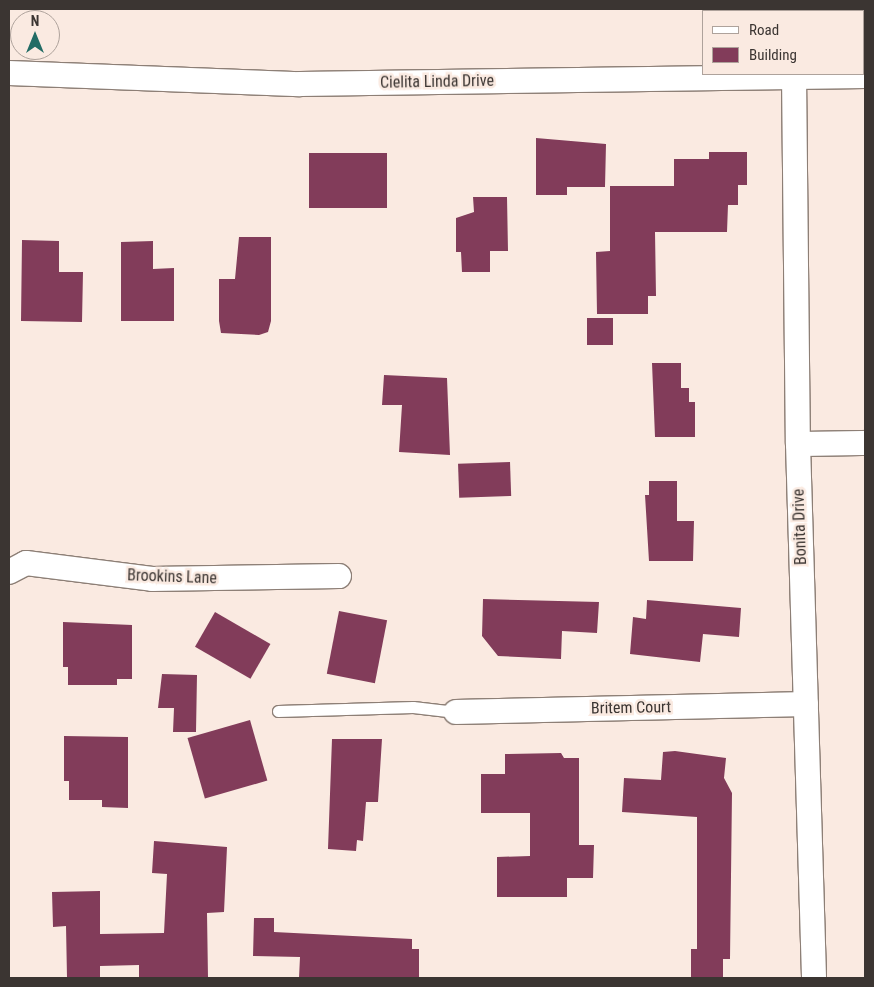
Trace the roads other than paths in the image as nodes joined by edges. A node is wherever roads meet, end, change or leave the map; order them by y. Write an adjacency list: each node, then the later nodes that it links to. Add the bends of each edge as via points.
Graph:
1 (9, 74): 2 (street, Cielita Linda Drive, via 300,84)
2 (794, 75): 3 (street, Cielita Linda Drive); 5 (street, Bonita Drive)
3 (865, 76)
4 (865, 443): 5 (street)
5 (798, 444): 8 (street, Bonita Drive)
6 (9, 572): 7 (street, Brookins Lane, via 26,563 152,579)
7 (339, 576)
8 (806, 704): 10 (street, Britem Court); 11 (street, Bonita Drive)
9 (278, 711): 10 (lane, via 413,707)
10 (456, 712)
11 (814, 978)

